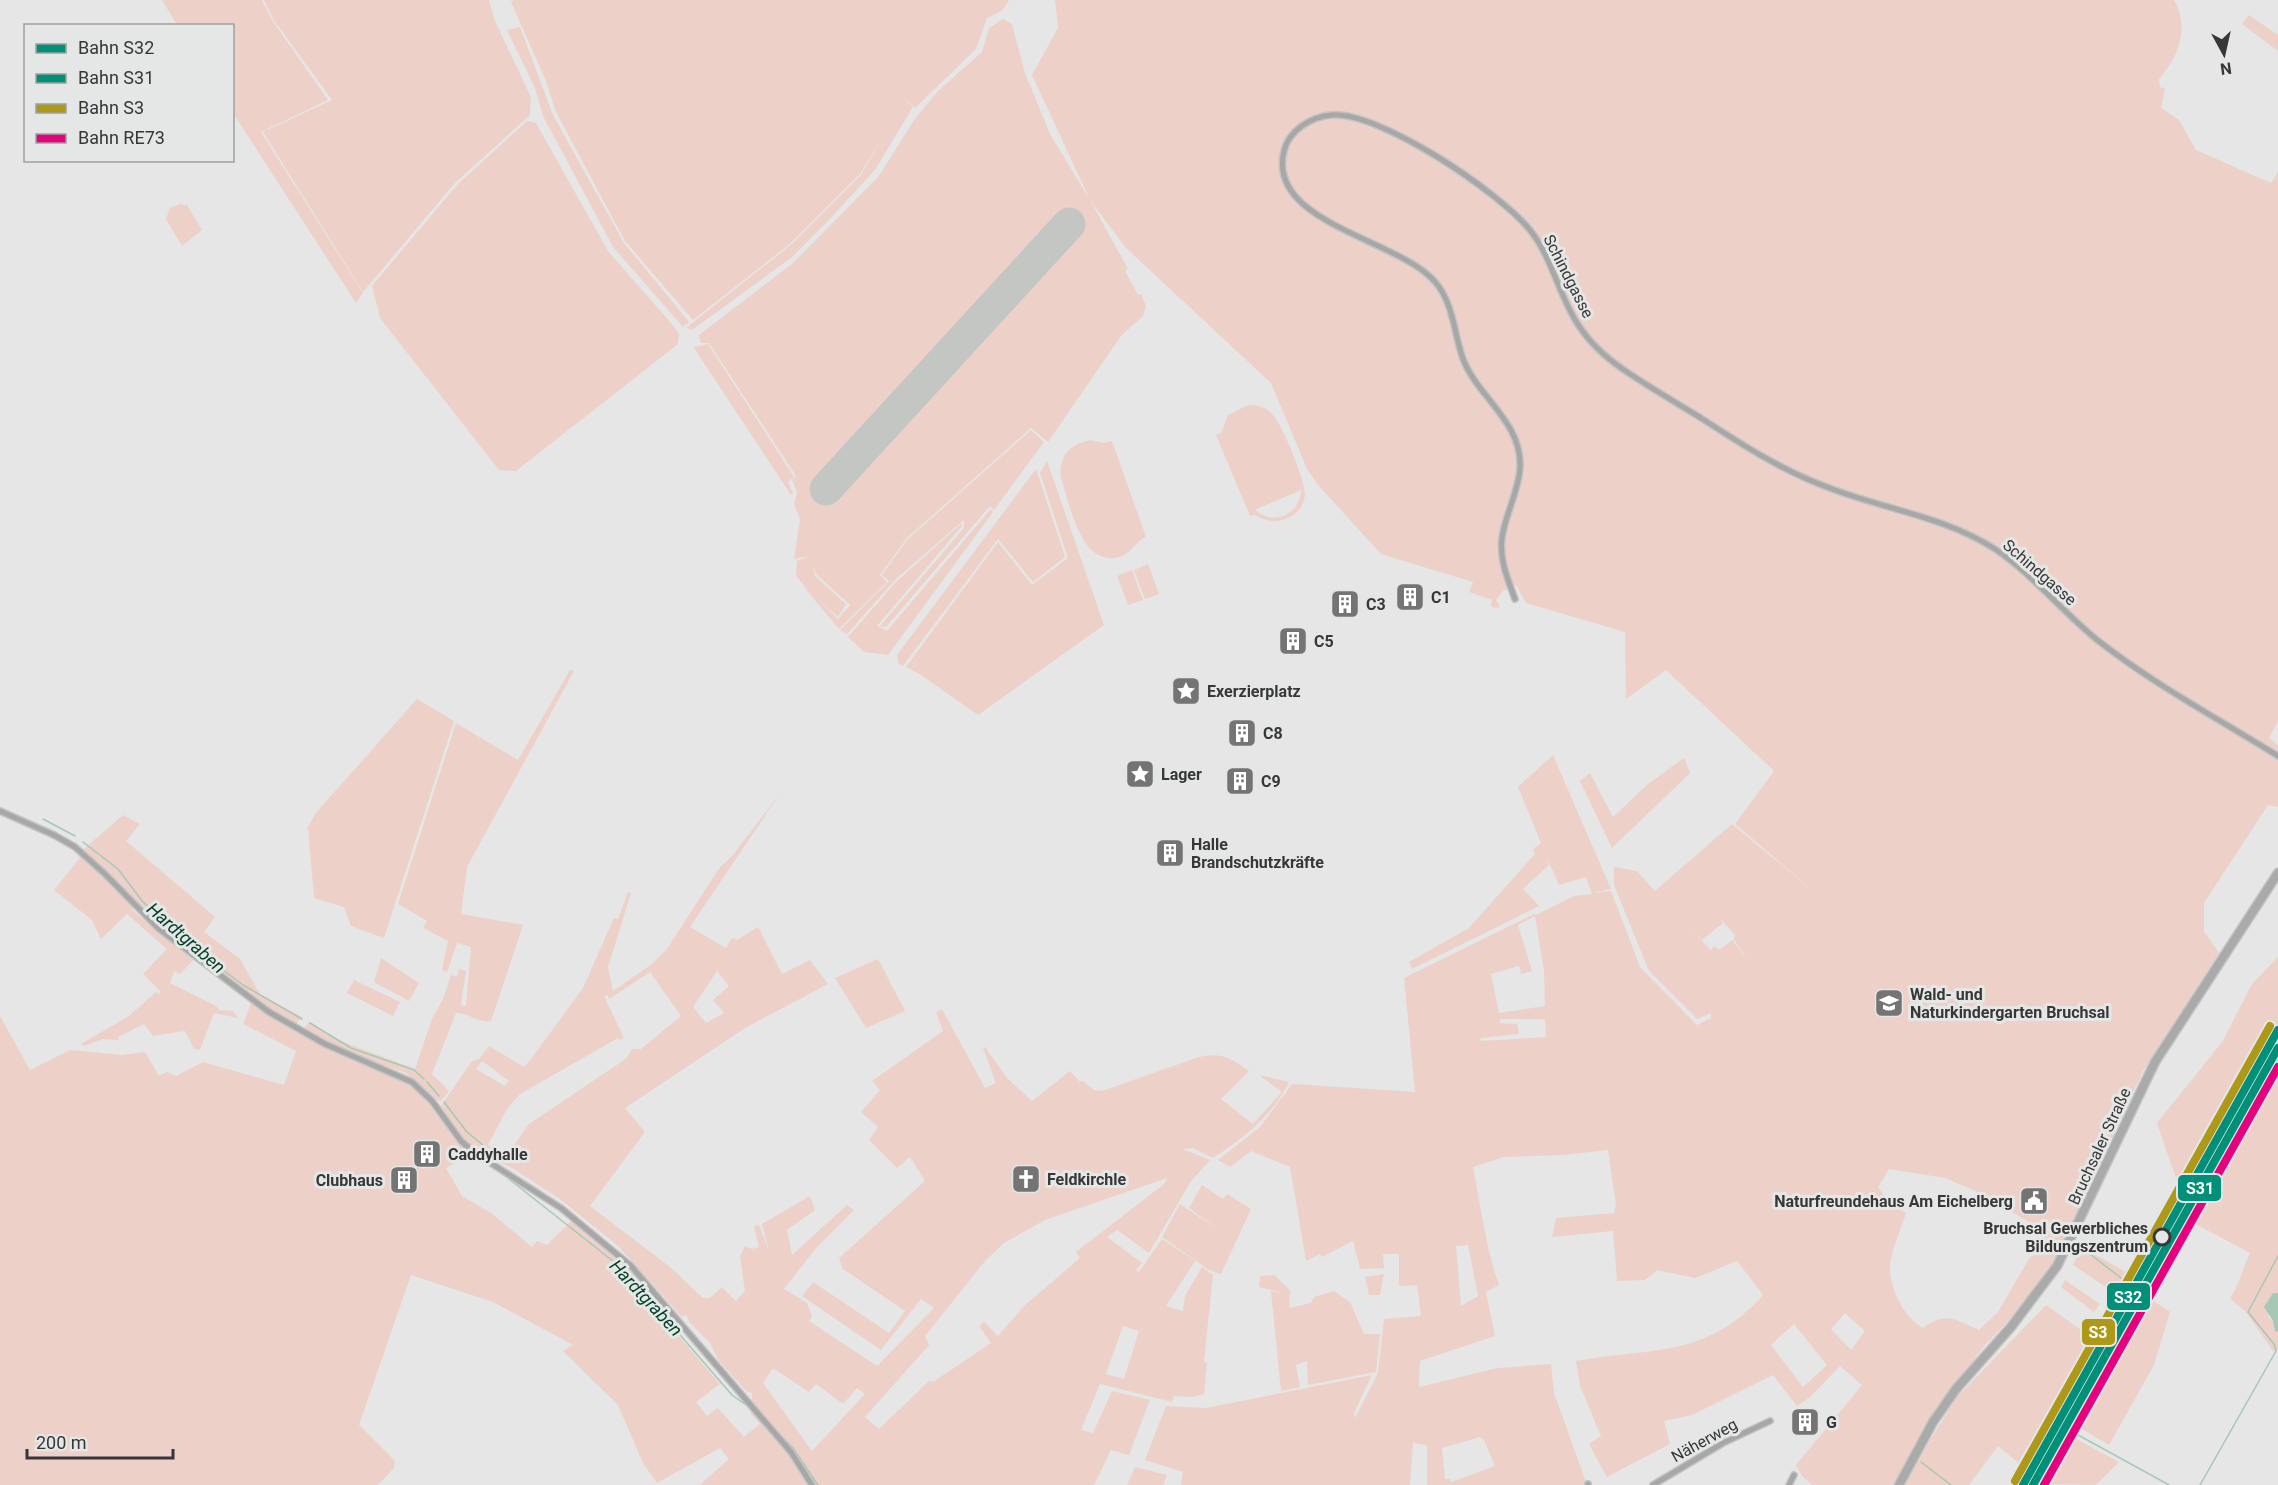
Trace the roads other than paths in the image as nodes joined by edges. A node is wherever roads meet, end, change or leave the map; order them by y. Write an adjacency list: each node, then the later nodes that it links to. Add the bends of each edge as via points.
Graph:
1 (1515, 599): 2 (street, Schindgasse, via 1501,553 1520,469 1516,439 1465,364 1446,298 1432,279 1411,261 1315,215 1288,186 1282,165 1285,145 1296,130 1310,121 1335,114 1369,123 1464,174 1531,231 1580,327 1621,368 1763,458 1859,500 1937,521 1996,550 2132,666)
2 (2278, 756)
3 (0, 811): 7 (street, via 75,847 158,928 269,1012 325,1044 412,1082 475,1153 561,1208 631,1266 791,1452)
4 (2278, 873): 10 (main road, Bruchsaler Straße, via 2155,1062 2057,1266 2011,1327 1956,1389)
5 (1770, 1421): 8 (street, Näherweg, via 1723,1443)
6 (1794, 1474): 9 (street)
7 (812, 1485)
8 (1653, 1485)
9 (1789, 1485)
10 (1899, 1485)

